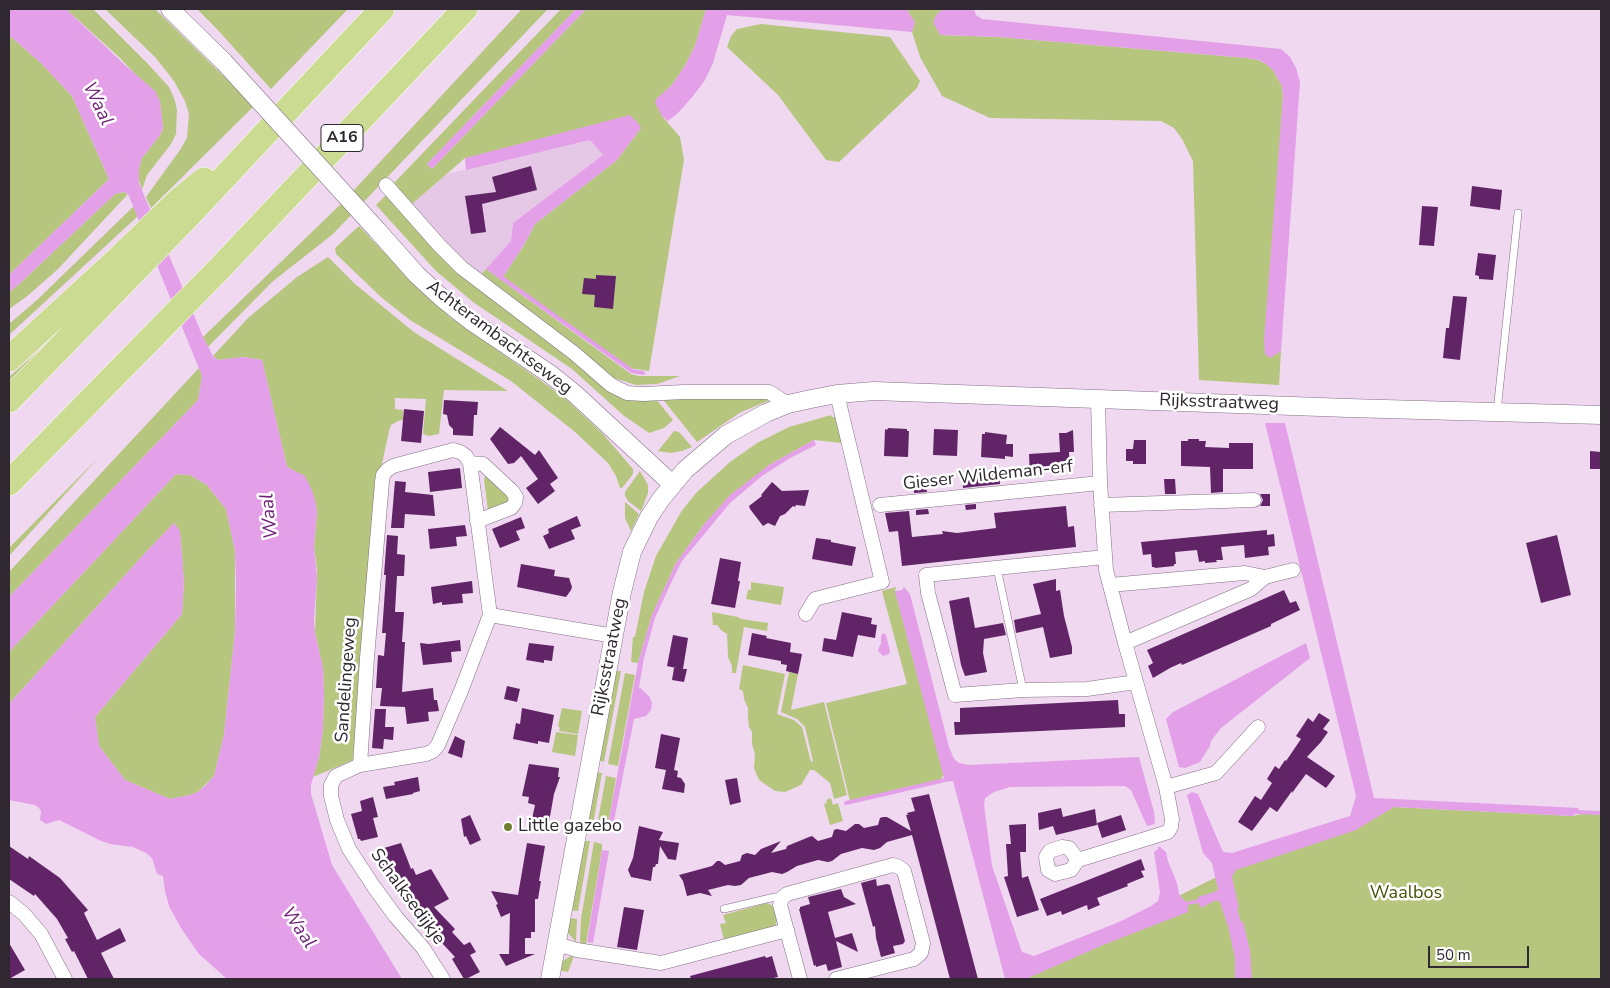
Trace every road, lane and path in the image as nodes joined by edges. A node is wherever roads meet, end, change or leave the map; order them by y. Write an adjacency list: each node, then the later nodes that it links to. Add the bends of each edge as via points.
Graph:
1 (170, 9): 17 (street, Achterambachtseweg, bridge, via 224,62 442,299 575,394)
2 (382, 9): 6 (highway, via 279,118)
3 (465, 9): 15 (highway, A16, via 220,268)
4 (386, 185): 11 (street, via 462,268 611,385 627,393 643,394 769,392)
5 (1518, 213): 12 (lane)
6 (122, 270): 7 (highway); 10 (highway)
7 (9, 360)
8 (837, 394): 9 (street, Rijksstraatweg, via 874,391); 11 (street, Rijksstraatweg); 27 (street, via 882,582 815,600)
9 (1098, 399): 12 (street, Rijksstraatweg); 16 (street, Gieser Wildeman-erf)
10 (9, 400)
11 (788, 404): 17 (street, Rijksstraatweg, via 726,435)
12 (1497, 412): 13 (street, Rijksstraatweg)
13 (1601, 415)
14 (470, 463): 21 (street, Sandelingeweg); 21 (street, Sandelingeweg, via 483,464 516,497 511,508); 34 (street, Sandelingeweg, via 466,456 454,450 393,466 384,475)
15 (9, 483)
16 (1100, 483): 19 (street, Gieser Wildeman-erf); 20 (street, Gieser Wildeman-erf)
17 (672, 484): 29 (street, Rijksstraatweg, via 632,552)
18 (1254, 500): 19 (street)
19 (1101, 504): 22 (street, Gieser Wildeman-erf)
20 (880, 505)
21 (477, 521): 28 (street, Sandelingeweg)
22 (1105, 558): 23 (street); 26 (street, Gieser Wildeman-erf)
23 (998, 568): 32 (lane); 32 (street, via 926,575 928,593 954,695)
24 (1293, 570): 25 (street)
25 (1265, 577): 26 (street, via 1245,573); 30 (street, via 1251,589)
26 (1110, 585): 30 (street, Gieser Wildeman-erf)
27 (806, 614)
28 (490, 615): 29 (street); 34 (street, Sandelingeweg, via 461,691 433,751)
29 (614, 636): 41 (street, Rijksstraatweg)
30 (1125, 644): 31 (street, Gieser Wildeman-erf)
31 (1136, 682): 32 (street, via 1087,690); 35 (street, Gieser Wildeman-erf)
32 (1023, 690)
33 (1258, 727): 35 (street, via 1216,772)
34 (360, 765): 43 (street, Schalksedijkje, via 336,776 331,785 337,820 349,849 374,887 423,948)
35 (1166, 787): 36 (street, Gieser Wildeman-erf, via 1172,819 1168,832)
36 (1078, 860)
37 (782, 898): 39 (lane); 40 (street, via 780,905); 46 (street, via 893,865 904,871 923,943 921,953 914,959)
38 (9, 902): 42 (street, via 41,934)
39 (724, 909)
40 (787, 930): 41 (street, via 661,963); 45 (street)
41 (557, 944): 44 (street, Rijksstraatweg)
42 (65, 979)
43 (443, 979)
44 (550, 979)
45 (800, 979)
46 (836, 979)

